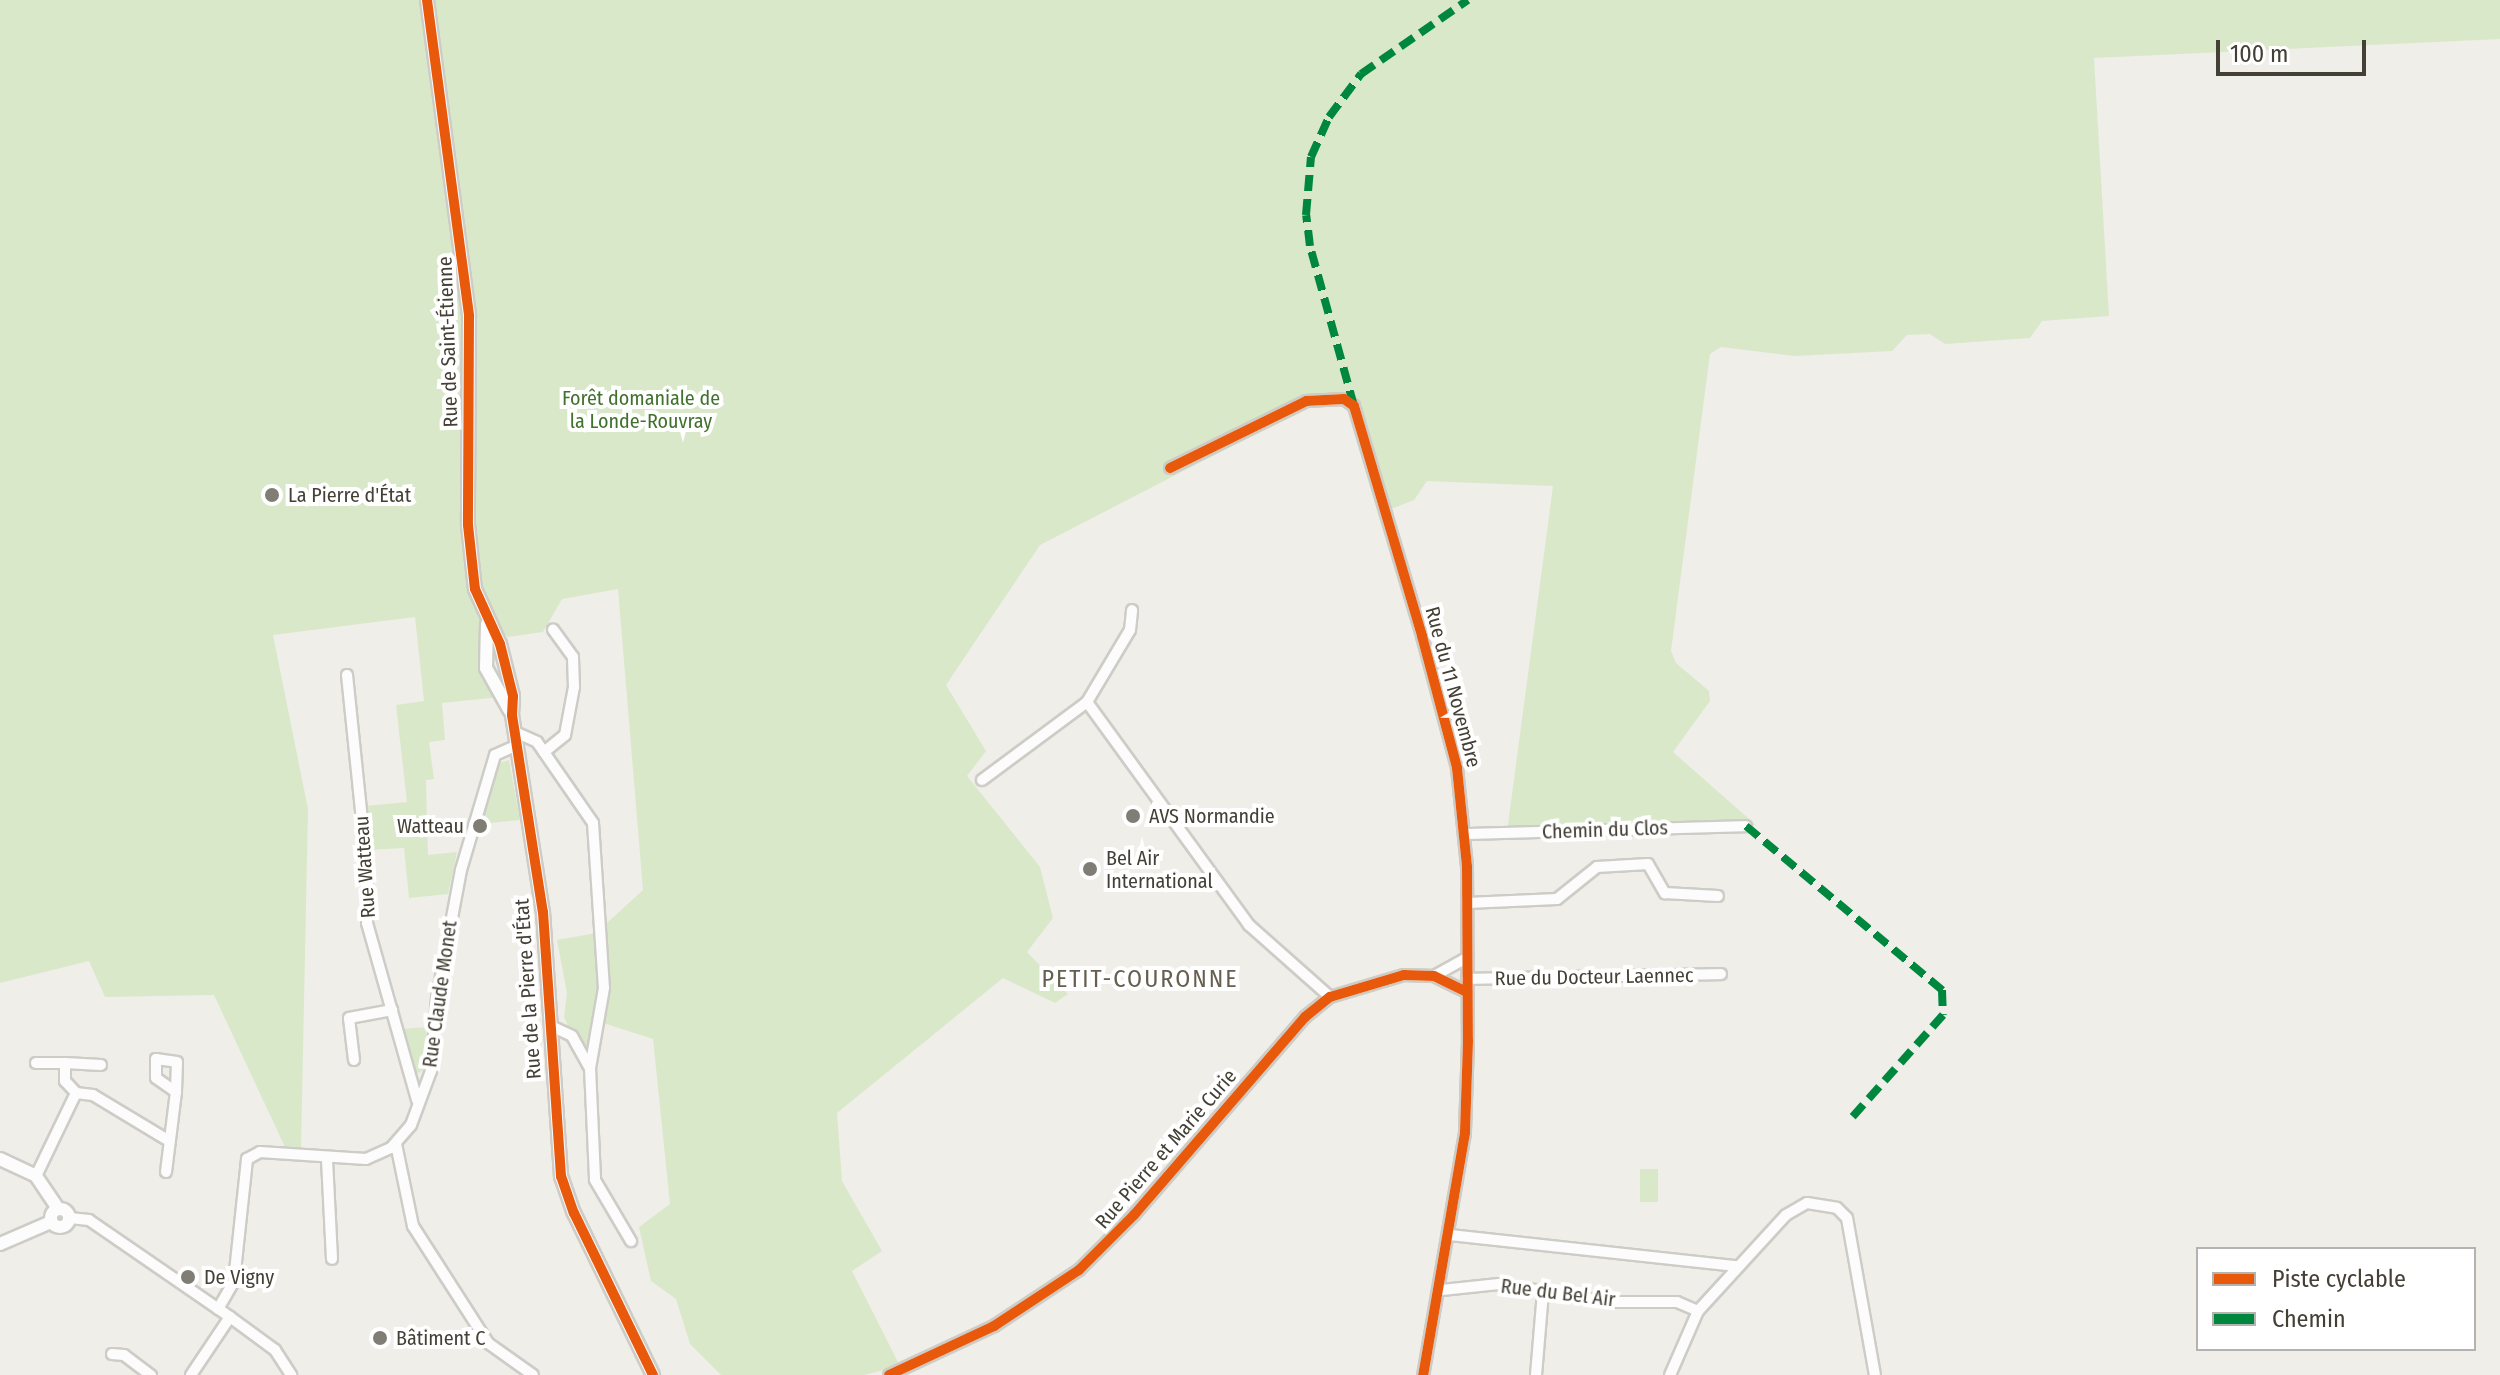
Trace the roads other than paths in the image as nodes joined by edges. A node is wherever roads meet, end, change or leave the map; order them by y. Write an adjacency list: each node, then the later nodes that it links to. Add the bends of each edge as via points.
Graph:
1 (427, 0): 3 (street, Rue de Saint-Étienne, via 469,316 468,525)
2 (1170, 468): 14 (street, Rue du 11 Novembre, via 1306,401 1344,399 1354,406 1457,768)
3 (475, 589): 5 (street, Rue de la Pierre d'État)
4 (1132, 610): 8 (street, via 1130,630)
5 (486, 617): 9 (street, Rue de la Pierre d'État, via 513,696); 9 (street, via 486,668)
6 (553, 629): 11 (street, via 573,657 574,687 565,735)
7 (347, 675): 23 (street, Rue Watteau, via 367,869 367,923)
8 (1087, 702): 12 (street); 22 (street, via 1249,925)
9 (512, 715): 10 (street, Rue de la Pierre d'État)
10 (516, 739): 11 (street, via 529,735); 24 (street, Rue de la Pierre d'État, via 543,912); 32 (street, Rue Claude Monet, via 495,755 461,870 437,998 431,1071)
11 (544, 752): 29 (street, via 593,823 604,988)
12 (982, 780)
13 (1746, 826): 14 (street, Chemin du Clos)
14 (1464, 834): 16 (street, Rue du 11 Novembre)
15 (1718, 896): 16 (street, via 1665,893 1648,864 1597,867 1557,899)
16 (1467, 903): 17 (street, Rue du 11 Novembre)
17 (1467, 958): 19 (street, Rue Pierre et Marie Curie); 20 (street, Rue du 11 Novembre)
18 (1721, 974): 20 (street, Rue du Docteur Laennec)
19 (1434, 976): 21 (street); 22 (street, Rue Pierre et Marie Curie, via 1363,984)
20 (1467, 979): 21 (street, Rue du 11 Novembre)
21 (1467, 992): 42 (street, Rue du 11 Novembre, via 1465,1133)
22 (1330, 997): 58 (street, Rue Pierre et Marie Curie, via 1305,1017 1079,1270 994,1326)
23 (392, 1010): 25 (street, via 349,1018); 32 (street, Rue Watteau)
24 (551, 1026): 29 (street, via 572,1036); 57 (street, Rue de la Pierre d'État, via 565,1192)
25 (354, 1060)
26 (36, 1063): 27 (street)
27 (65, 1063): 28 (street); 31 (street, via 65,1081)
28 (101, 1065)
29 (590, 1068): 43 (street, via 595,1180)
30 (176, 1092): 33 (street, via 173,1128)
31 (76, 1093): 33 (street, via 93,1095); 38 (street)
32 (417, 1102): 34 (street, Rue Claude Monet, via 411,1125)
33 (166, 1139): 37 (street)
34 (396, 1144): 36 (street, via 366,1159); 56 (street, via 413,1226 488,1343)
35 (0, 1159): 38 (street)
36 (327, 1160): 45 (street); 49 (street, via 260,1152 245,1163 234,1281)
37 (166, 1172)
38 (36, 1176): 39 (street)
39 (58, 1209): 40 (street); 41 (street)
40 (70, 1218): 41 (street, via 61,1228); 49 (street, via 89,1220)
41 (51, 1222): 44 (street)
42 (1450, 1235): 46 (street); 47 (street, Rue du 11 Novembre)
43 (631, 1241)
44 (0, 1244)
45 (332, 1259)
46 (1736, 1266): 50 (street); 62 (street, via 1786,1215 1807,1203 1837,1208 1847,1218)
47 (1442, 1290): 48 (street, Rue du Bel Air, via 1499,1284); 59 (street, Rue du 11 Novembre)
48 (1543, 1292): 50 (street, Rue du Bel Air, via 1607,1302 1677,1302); 60 (street)
49 (218, 1309): 51 (street)
50 (1698, 1311): 61 (street)
51 (230, 1317): 54 (street); 55 (street, via 275,1350)
52 (112, 1354): 53 (street, via 124,1355)
53 (151, 1375)
54 (191, 1375)
55 (291, 1375)
56 (533, 1375)
57 (653, 1375)
58 (889, 1375)
59 (1423, 1375)
60 (1536, 1375)
61 (1670, 1375)
62 (1875, 1375)

